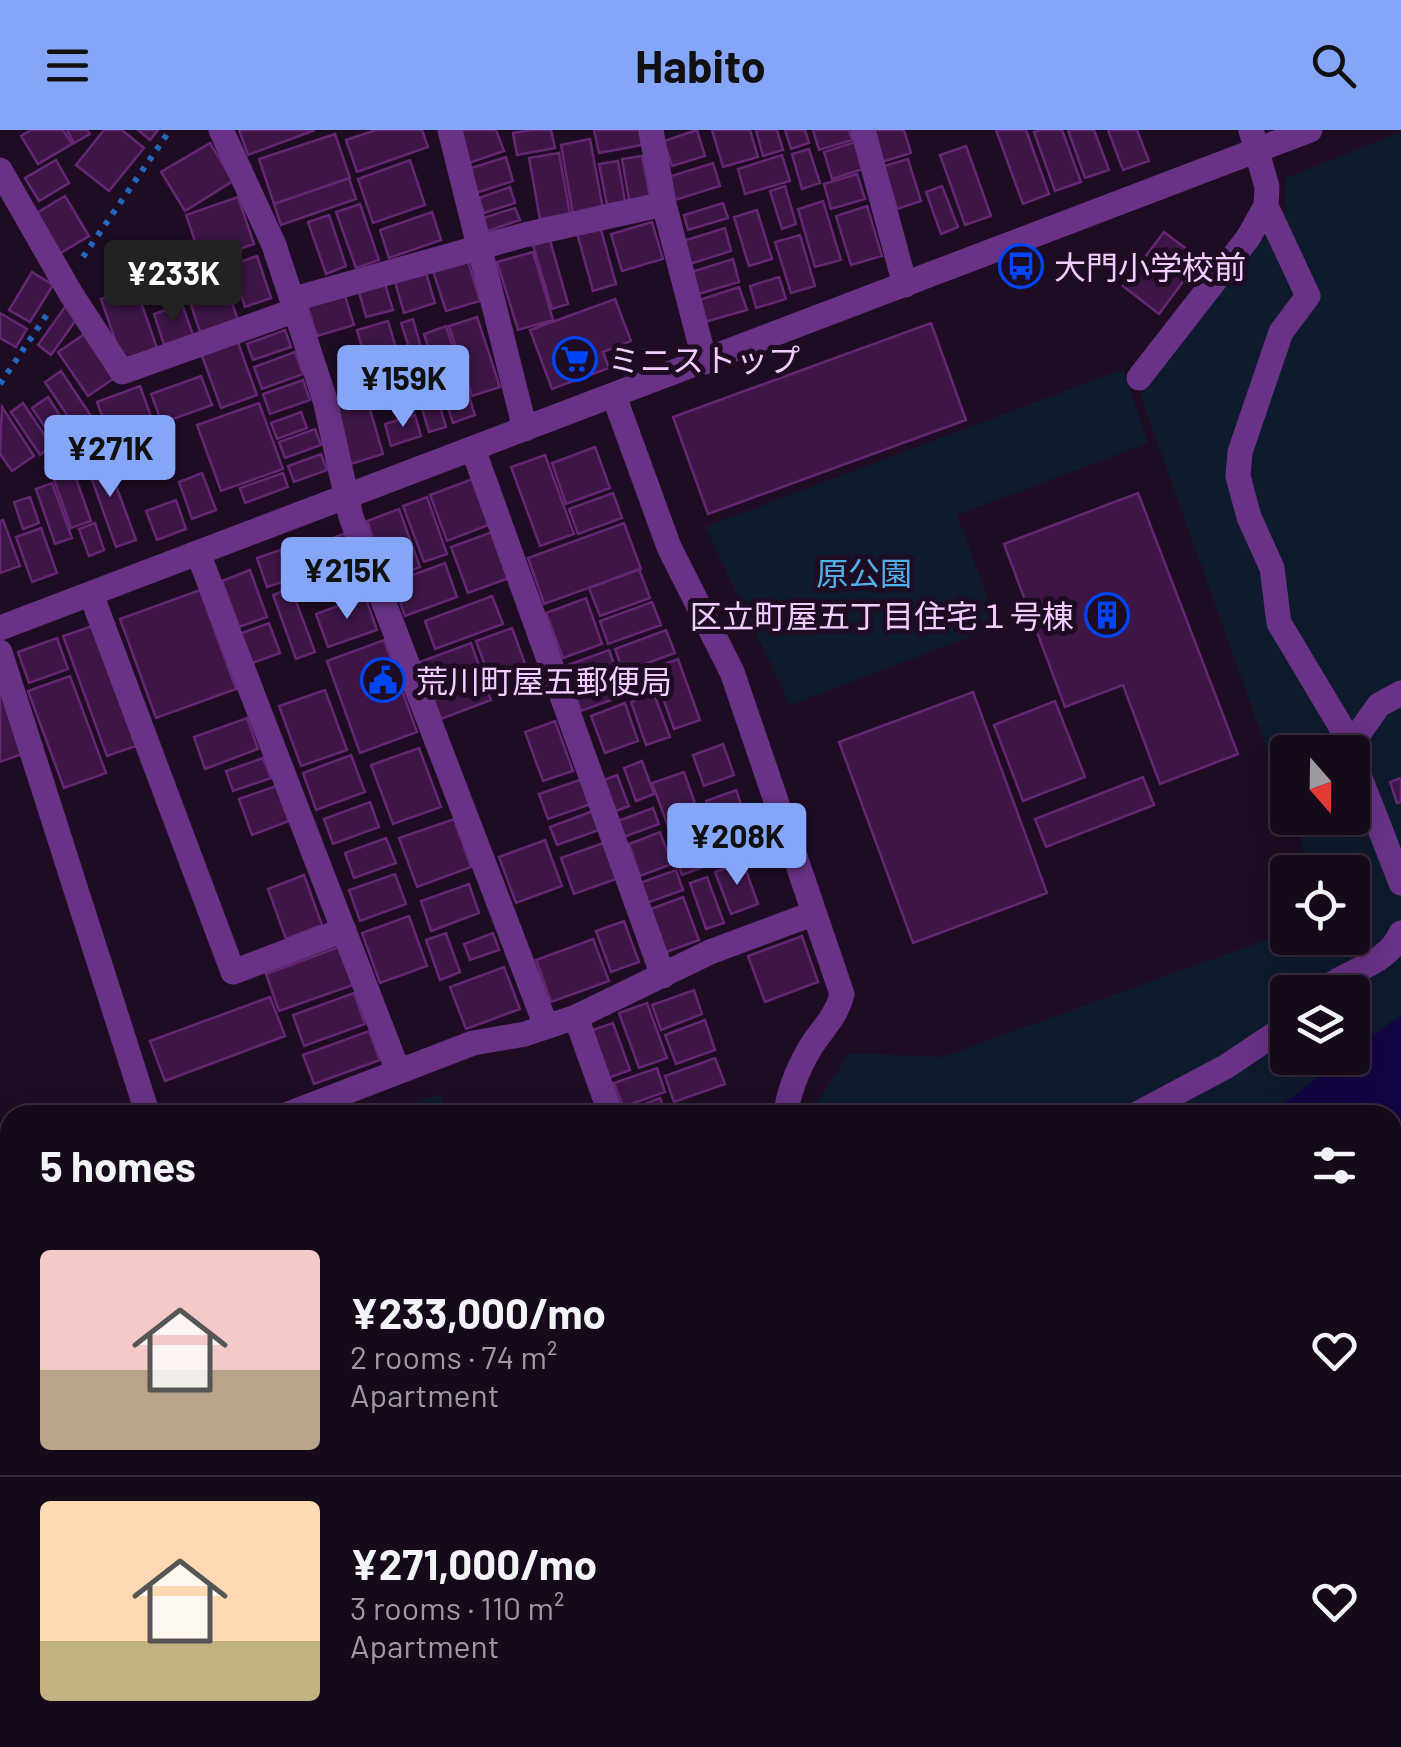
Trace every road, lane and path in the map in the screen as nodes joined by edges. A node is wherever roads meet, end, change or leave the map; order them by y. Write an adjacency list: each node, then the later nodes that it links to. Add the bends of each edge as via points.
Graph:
1 (221, 130): 13 (street)
2 (450, 130): 11 (street)
3 (651, 130): 8 (street)
4 (863, 130): 12 (street)
5 (1310, 130): 6 (street)
6 (1254, 141): 9 (street); 12 (street)
7 (0, 170): 10 (street)
8 (664, 204): 11 (street); 14 (street)
9 (1266, 206): 15 (street); 25 (street, via 1308,296 1280,332 1238,476 1272,568 1279,623)
10 (10, 213): 13 (street, via 122,372)
11 (479, 246): 13 (street); 17 (street)
12 (905, 285): 14 (street)
13 (295, 305): 19 (street, via 325,400)
14 (705, 362): 16 (street)
15 (1139, 378)
16 (614, 396): 17 (street); 29 (street, via 668,547 732,672)
17 (525, 430): 18 (street)
18 (473, 449): 19 (street); 33 (street)
19 (345, 497): 20 (street); 35 (street)
20 (198, 553): 21 (street); 30 (street)
21 (90, 594): 22 (street); 30 (street, via 233,972)
22 (0, 628)
23 (0, 652): 38 (street)
24 (1401, 693): 26 (street, via 1379,705)
25 (1342, 735)
26 (1361, 735)
27 (1370, 802): 28 (street)
28 (1401, 884)
29 (812, 914): 33 (street); 41 (street, via 842,994)
30 (344, 930): 37 (street)
31 (1401, 933): 32 (street, via 1396,945)
32 (1352, 975)
33 (663, 976): 34 (street)
34 (576, 1017): 35 (street); 40 (street)
35 (546, 1026): 37 (street)
36 (1270, 1038): 42 (street)
37 (398, 1071): 39 (street)
38 (145, 1105)
39 (313, 1105)
40 (607, 1105)
41 (787, 1105)
42 (1154, 1105)

